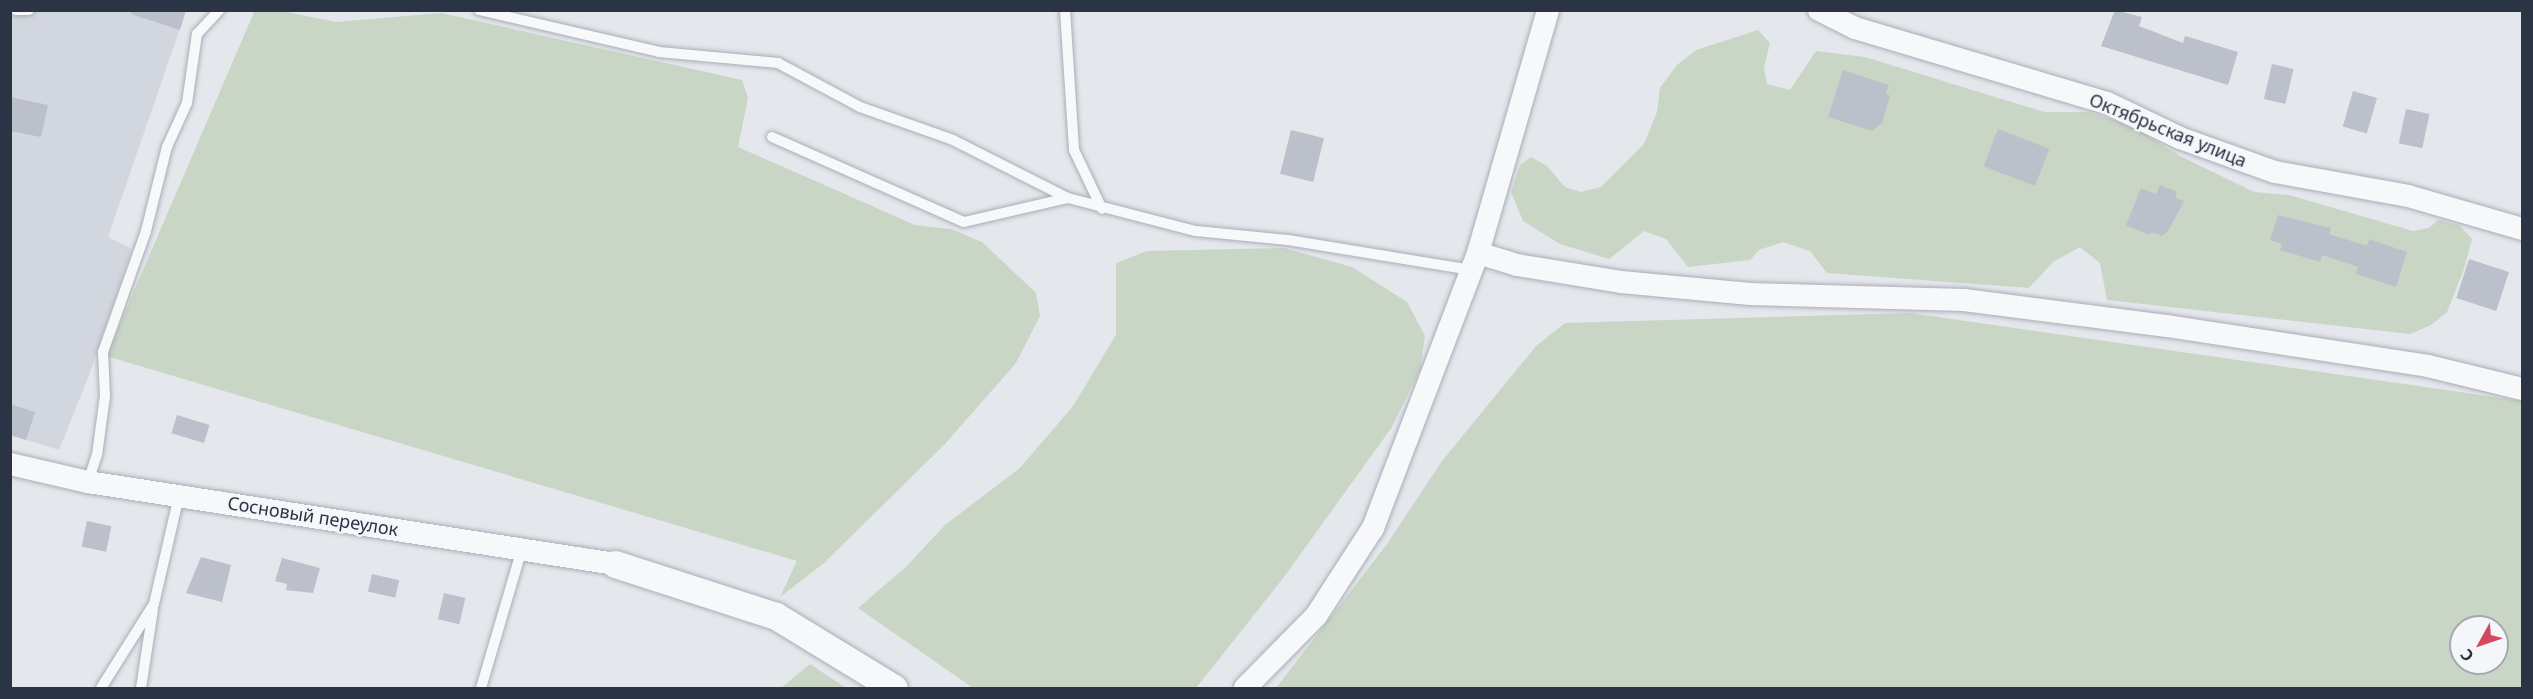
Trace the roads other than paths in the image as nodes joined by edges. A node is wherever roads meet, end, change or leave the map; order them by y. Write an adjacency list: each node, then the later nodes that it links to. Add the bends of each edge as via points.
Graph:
1 (16, 10): 2 (lane)
2 (29, 10)
3 (219, 10): 15 (lane, via 197,34 187,103 167,147 146,231 103,352 105,396 97,454)
4 (479, 10): 9 (lane, via 659,52 778,63 860,107 953,140)
5 (1065, 10): 10 (lane, via 1074,150)
6 (1548, 10): 12 (street)
7 (1820, 10): 11 (street, Октябрьская улица, via 1855,28 2107,103 2181,138 2275,172 2408,196)
8 (772, 137): 9 (lane, via 964,222)
9 (1068, 198): 10 (lane)
10 (1102, 209): 12 (lane, via 1196,231)
11 (2523, 230)
12 (1475, 261): 13 (street, via 1621,282 1750,294 1964,300 2428,366); 24 (street, via 1374,528 1316,616)
13 (2523, 389)
14 (10, 464): 15 (street, Сосновый переулок)
15 (88, 482): 16 (street, Сосновый переулок)
16 (179, 496): 17 (street, Сосновый переулок); 19 (lane)
17 (522, 549): 18 (street, Сосновый переулок); 22 (lane)
18 (615, 564): 23 (street, via 776,616)
19 (154, 604): 20 (lane); 21 (lane)
20 (101, 688)
21 (141, 688)
22 (481, 688)
23 (894, 688)
24 (1245, 688)

